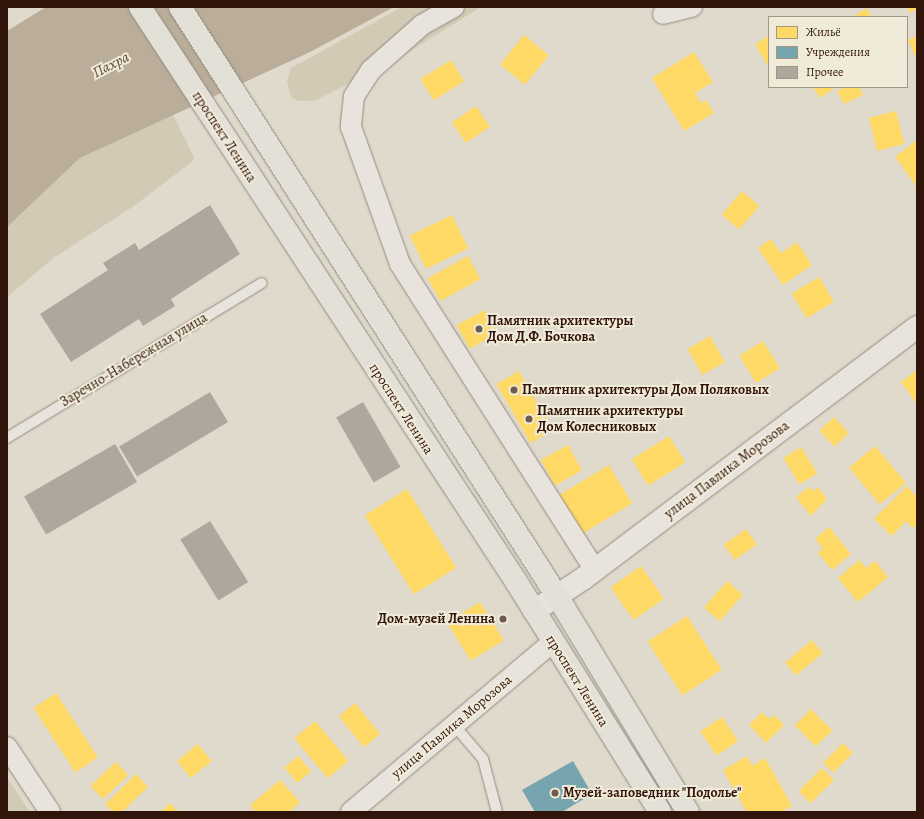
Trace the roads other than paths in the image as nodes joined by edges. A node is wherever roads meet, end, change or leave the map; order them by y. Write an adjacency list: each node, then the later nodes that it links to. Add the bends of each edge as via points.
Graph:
1 (140, 7): 11 (main road, проспект Ленина)
2 (180, 7): 10 (main road, проспект Ленина)
3 (454, 7): 9 (street, via 422,25 371,70 354,96 351,127 400,264)
4 (692, 7): 5 (street)
5 (663, 14)
6 (262, 283): 8 (lane, Заречно-Набережная улица)
7 (917, 326): 9 (street, улица Павлика Морозова)
8 (7, 438)
9 (595, 570): 10 (street, улица Павлика Морозова)
10 (557, 596): 11 (street, улица Павлика Морозова); 19 (main road, проспект Ленина)
11 (534, 612): 12 (main road, проспект Ленина)
12 (553, 642): 13 (street, улица Павлика Морозова); 18 (main road, проспект Ленина)
13 (454, 725): 16 (street, улица Павлика Морозова); 17 (lane, via 483,758)
14 (7, 747): 15 (street)
15 (50, 812)
16 (351, 812)
17 (498, 812)
18 (660, 812)
19 (688, 812)

